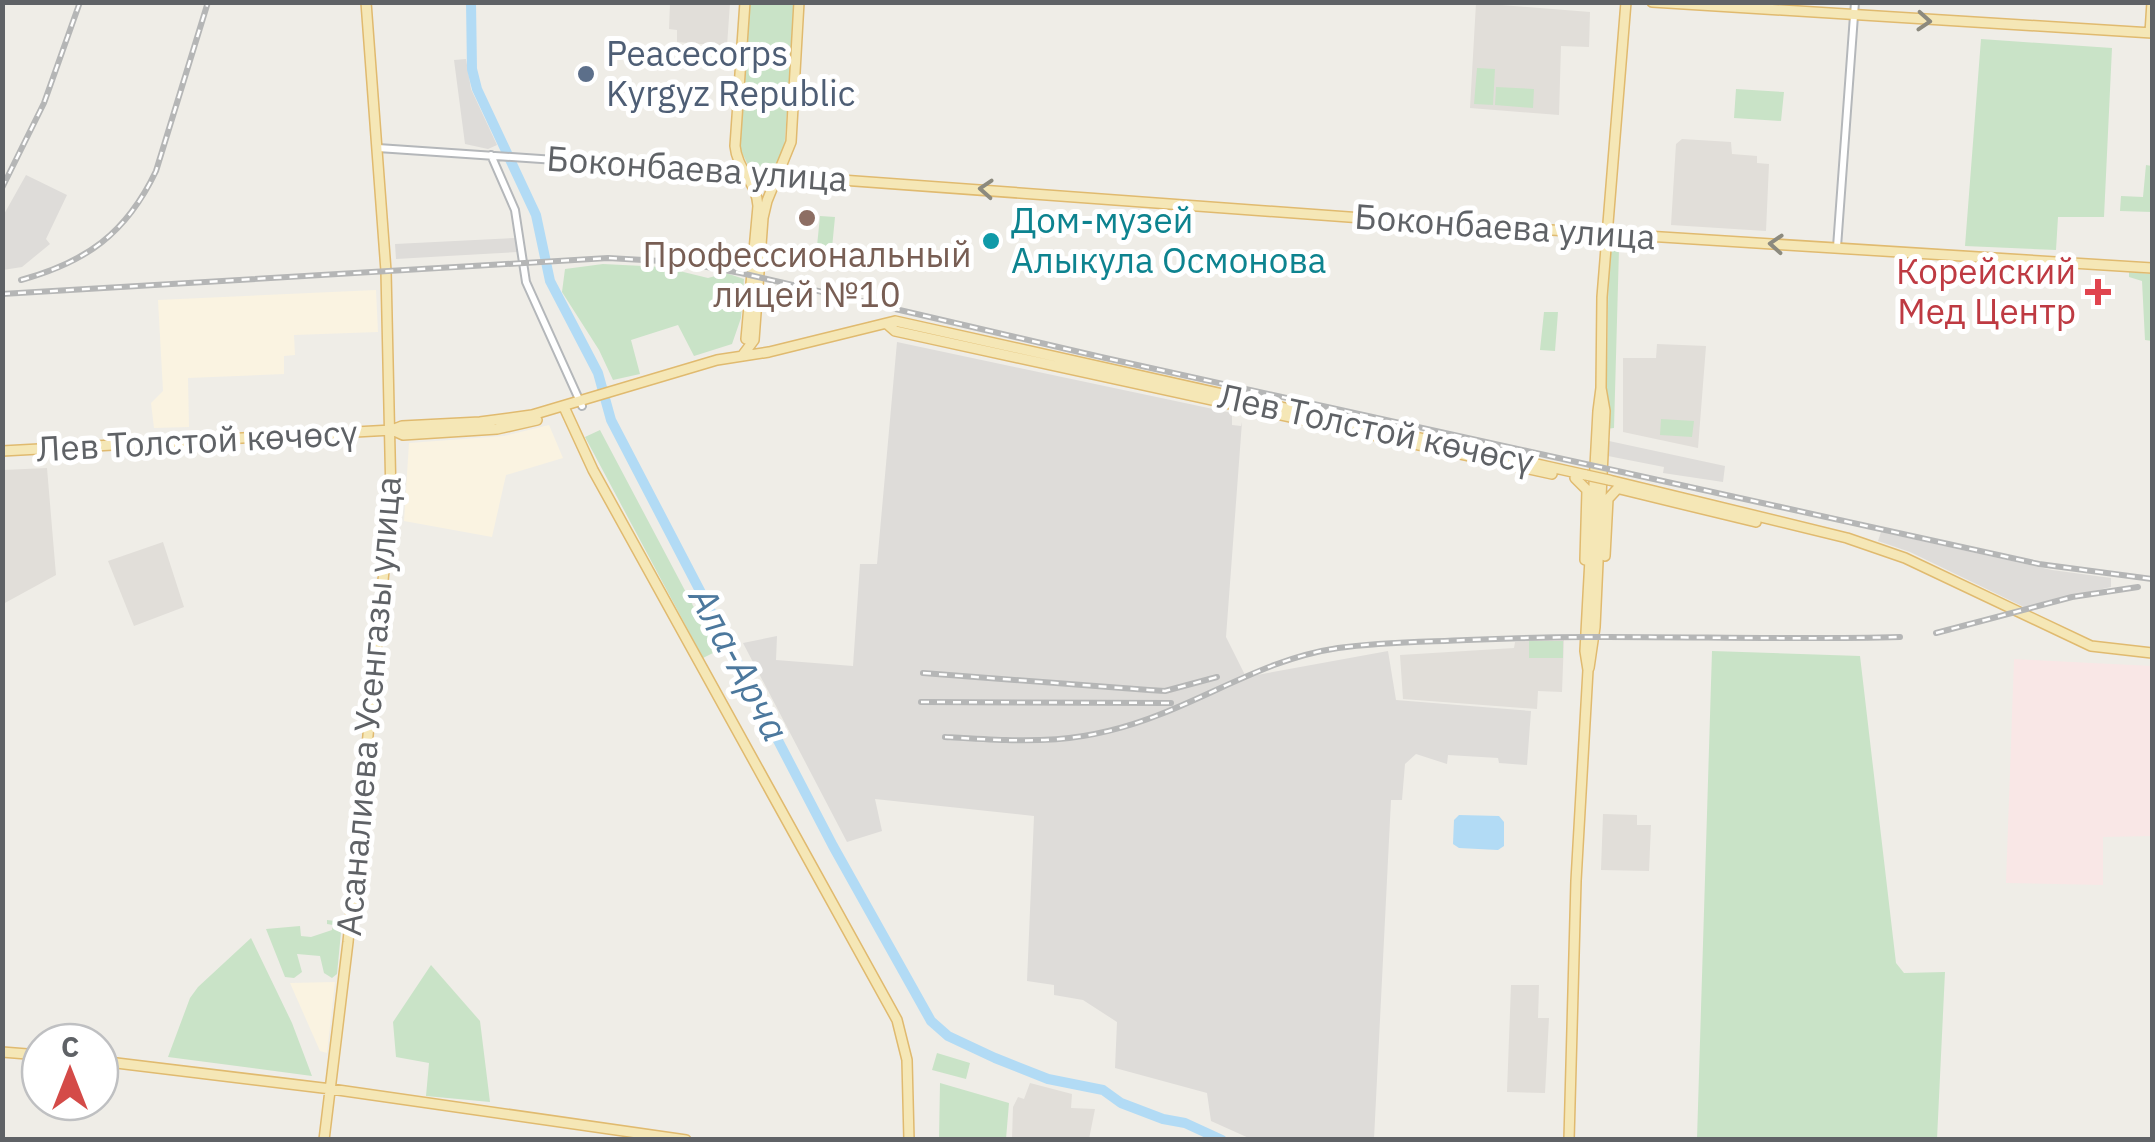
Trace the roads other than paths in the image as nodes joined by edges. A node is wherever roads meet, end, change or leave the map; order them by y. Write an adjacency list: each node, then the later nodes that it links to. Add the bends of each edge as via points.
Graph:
1 (366, 2): 10 (main road, Асаналиева Усенгазы улица)
2 (745, 2): 12 (main road, via 735,146)
3 (799, 2): 13 (main road, via 791,142)
4 (1626, 2): 14 (main road)
5 (1652, 2): 8 (main road)
6 (1855, 2): 8 (street)
7 (2152, 2): 9 (main road)
8 (1854, 16): 9 (main road, one-way to 9); 15 (street)
9 (2151, 33)
10 (378, 148): 11 (street, Боконбаева улица); 24 (main road, Асаналиева Усенгазы улица)
11 (493, 154): 12 (street, Боконбаева улица); 22 (street, via 515,210 526,282)
12 (746, 174): 13 (main road, Боконбаева улица); 17 (main road, via 758,195)
13 (778, 176): 14 (main road, Боконбаева улица, one-way to 13); 17 (main road, via 764,218)
14 (1607, 234): 15 (main road, Боконбаева улица, one-way to 14); 28 (main road)
15 (1837, 247): 16 (main road, Боконбаева улица)
16 (2152, 268)
17 (751, 342): 18 (main road); 19 (main road); 20 (main road)
18 (769, 352): 19 (main road, Лев Толстой көчөсү); 26 (main road, Лев Толстой көчөсү, via 906,323)
19 (739, 358): 20 (main road, Лев Толстой көчөсү); 21 (main road, Лев Толстой көчөсү)
20 (717, 360): 21 (main road, Лев Толстой көчөсү)
21 (618, 393): 22 (main road, Лев Толстой көчөсү)
22 (581, 404): 23 (main road, Лев Толстой көчөсү)
23 (565, 409): 24 (main road, Лев Толстой көчөсү, via 497,429); 34 (main road, via 897,1020 907,1060)
24 (392, 430): 25 (main road, Лев Толстой көчөсү); 31 (main road, Асаналиева Усенгазы улица, via 390,519)
25 (2, 451)
26 (1582, 478): 27 (main road, Лев Толстой көчөсү, bridge); 28 (main road)
27 (1612, 484): 28 (main road, via 1603,590); 29 (main road, Лев Толстой көчөсү, via 1848,538 2092,646)
28 (1591, 626): 35 (main road)
29 (2152, 653)
30 (120, 1063): 31 (main road)
31 (331, 1089): 32 (main road, Асаналиева Усенгазы улица); 33 (main road)
32 (324, 1140)
33 (686, 1140)
34 (909, 1140)
35 (1569, 1140)

